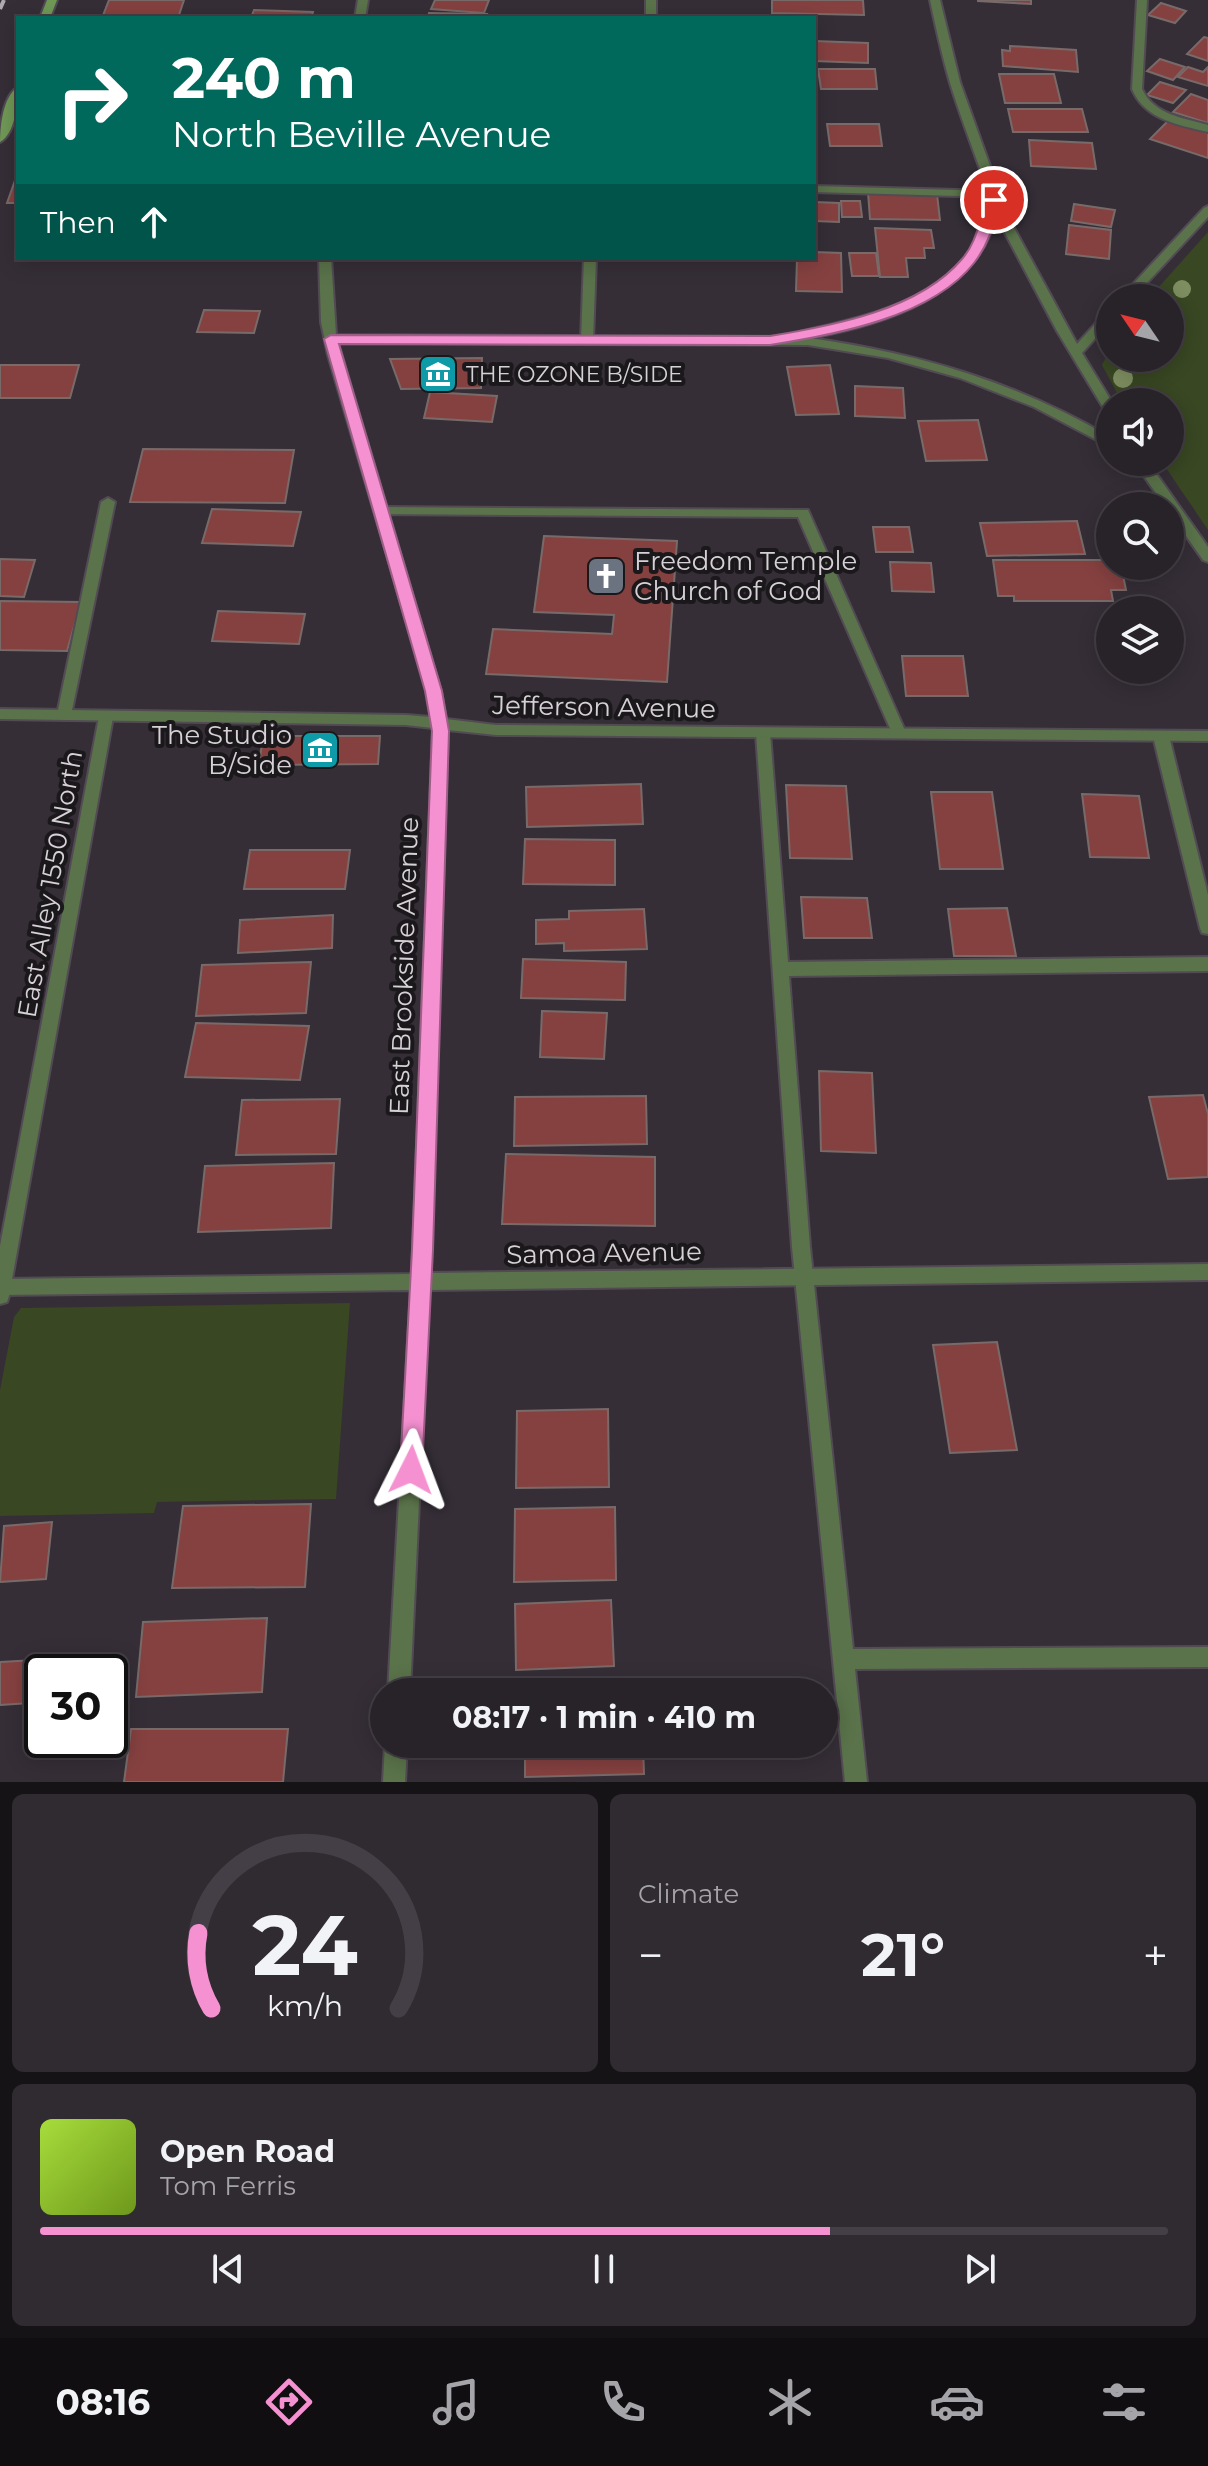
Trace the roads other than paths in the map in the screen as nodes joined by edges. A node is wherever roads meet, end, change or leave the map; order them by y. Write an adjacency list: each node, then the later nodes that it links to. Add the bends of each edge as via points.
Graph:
1 (935, 0): 7 (street, via 955,82)
2 (1142, 0): 4 (street, via 1140,101)
3 (16, 95): 5 (street)
4 (1208, 129)
5 (0, 139)
6 (816, 189): 7 (street)
7 (994, 197): 15 (street, via 983,239 968,261 919,300 818,333); 16 (street)
8 (1208, 210): 11 (street)
9 (325, 260): 13 (street, East Brookside Avenue)
10 (590, 260): 14 (street)
11 (1139, 284)
12 (1096, 330): 16 (street)
13 (331, 339): 14 (street); 21 (street, East Brookside Avenue)
14 (587, 340): 15 (street)
15 (770, 341): 18 (street, via 853,346 941,365 1025,395)
16 (1076, 352): 17 (street)
17 (1097, 388)
18 (1096, 435)
19 (1150, 476): 22 (street)
20 (108, 502): 24 (street)
21 (380, 511): 26 (street, East Brookside Avenue); 28 (street, via 803,513)
22 (1208, 557)
23 (0, 714): 24 (street, Jefferson Avenue)
24 (64, 715): 25 (street, Jefferson Avenue)
25 (106, 717): 26 (street, Jefferson Avenue); 37 (street, East Alley 1550 North)
26 (439, 722): 27 (street, Jefferson Avenue, via 489,730); 36 (street, East Brookside Avenue)
27 (763, 733): 28 (street, Jefferson Avenue); 33 (street)
28 (899, 733): 29 (street, Jefferson Avenue)
29 (1161, 736): 30 (street, Jefferson Avenue); 31 (street)
30 (1208, 736)
31 (1208, 928)
32 (1208, 964): 33 (street)
33 (781, 969): 35 (street)
34 (1208, 1272): 35 (street, Samoa Avenue)
35 (804, 1277): 36 (street, Samoa Avenue); 39 (street)
36 (421, 1282): 37 (street, Samoa Avenue); 40 (street, East Brookside Avenue)
37 (1, 1290)
38 (1208, 1657): 39 (street)
39 (843, 1659): 43 (street)
40 (400, 1678)
41 (395, 1758): 42 (street)
42 (394, 1782)
43 (856, 1782)

